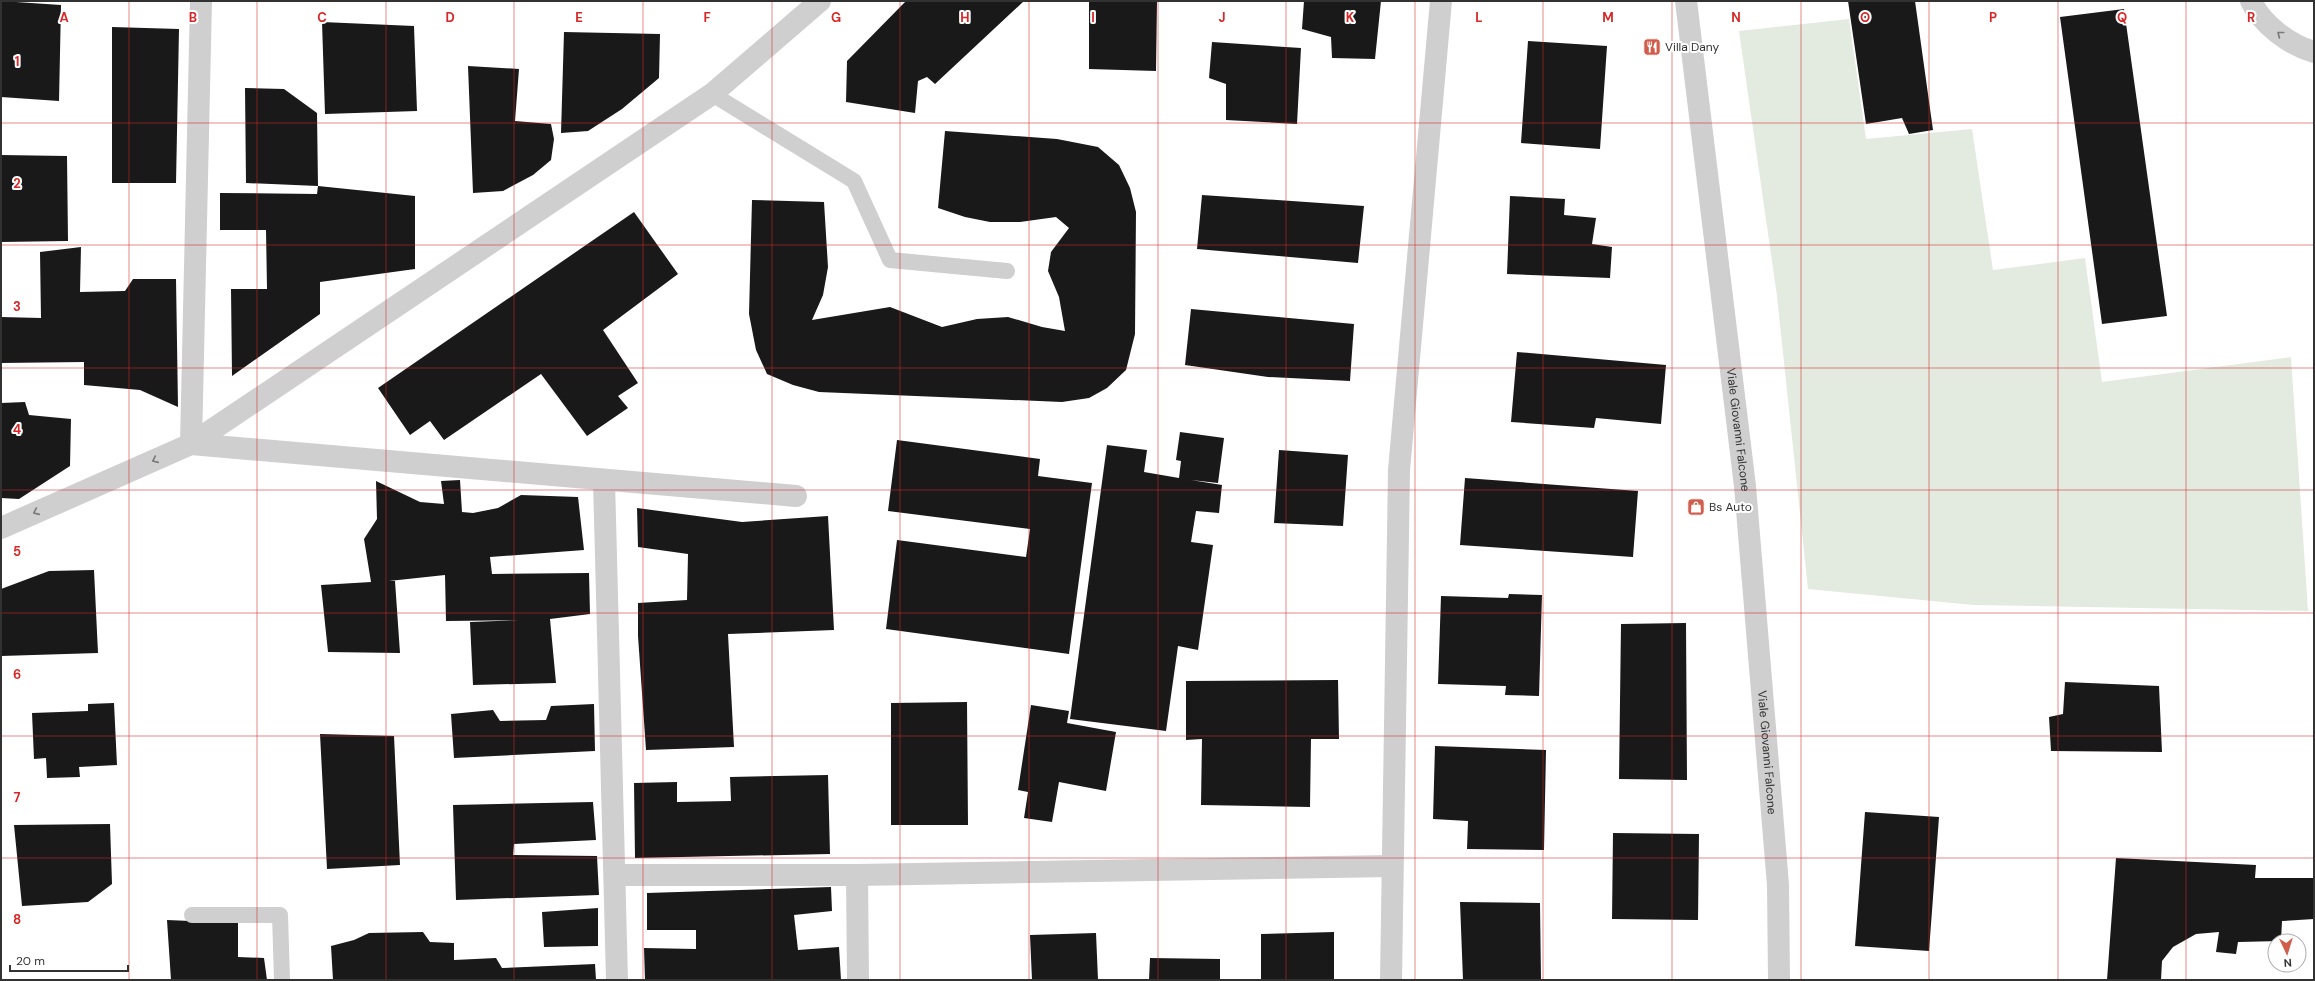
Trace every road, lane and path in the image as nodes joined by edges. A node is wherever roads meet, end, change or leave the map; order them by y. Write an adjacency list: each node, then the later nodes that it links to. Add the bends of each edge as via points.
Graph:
1 (201, 1): 9 (street)
2 (820, 1): 7 (street)
3 (1441, 1): 13 (street, via 1399,470)
4 (1686, 1): 21 (street, Viale Giovanni Falcone, via 1745,486 1778,885)
5 (2251, 1): 6 (street, one-way to 5, via 2300,48 2277,32)
6 (2314, 52)
7 (712, 94): 8 (lane, via 854,181 890,260); 9 (street)
8 (1007, 271)
9 (191, 444): 10 (street); 12 (street, one-way to 12)
10 (604, 480): 11 (street); 14 (street)
11 (796, 496)
12 (1, 528)
13 (1392, 866): 15 (street); 20 (street)
14 (615, 875): 15 (street); 18 (street)
15 (857, 875): 19 (street)
16 (192, 916): 17 (lane, via 280,914)
17 (282, 980)
18 (617, 980)
19 (858, 980)
20 (1391, 980)
21 (1779, 980)

